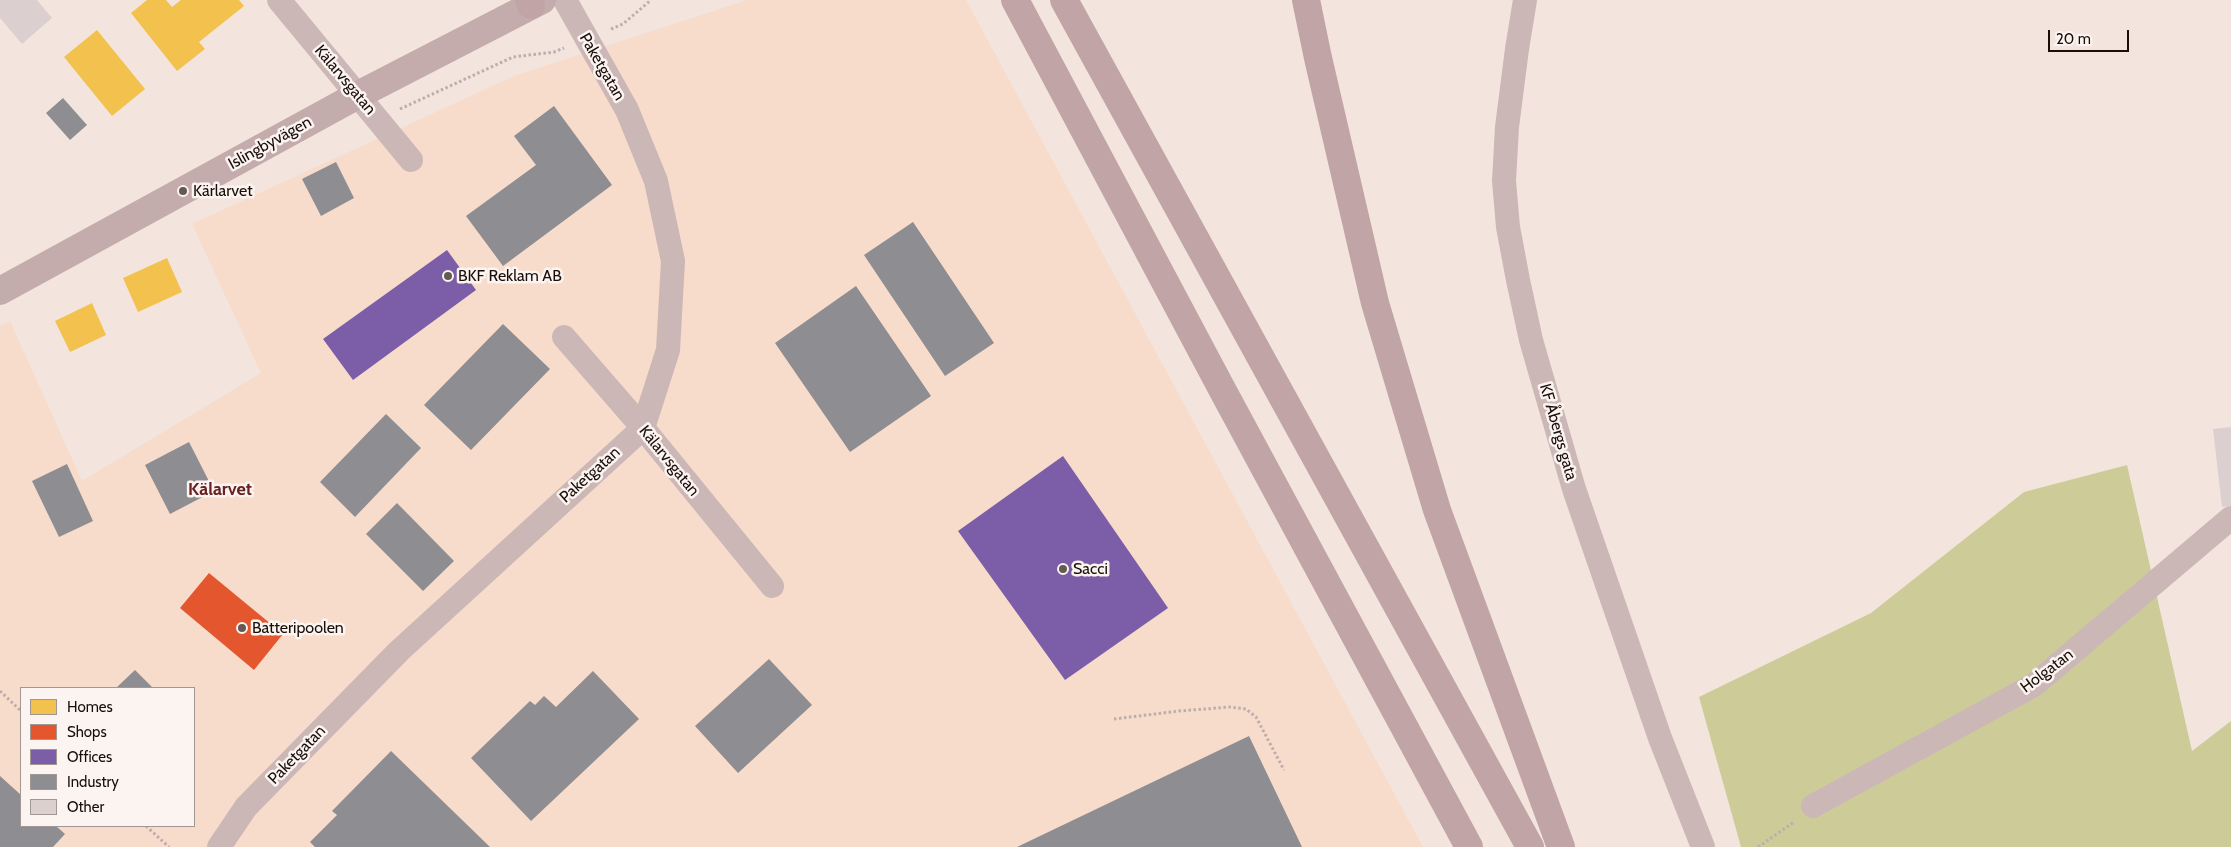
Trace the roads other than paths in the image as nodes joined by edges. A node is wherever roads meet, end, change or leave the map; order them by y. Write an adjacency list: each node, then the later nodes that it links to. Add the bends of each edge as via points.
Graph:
1 (279, 0): 8 (street, Kälarvsgatan)
2 (566, 0): 12 (street, Paketgatan, via 627,110 656,181 673,260 668,350)
3 (1016, 0): 17 (highway)
4 (1064, 0): 18 (highway)
5 (1306, 0): 19 (highway, via 1376,303 1434,501)
6 (1525, 0): 20 (street, KF Åbergs gata, via 1506,128 1504,181 1518,280 1531,340 1574,489 1660,738)
7 (534, 2): 8 (street, Islingbyvägen)
8 (358, 95): 9 (street, Kälarvsgatan); 10 (street, Islingbyvägen)
9 (411, 160)
10 (0, 291)
11 (564, 337): 12 (street, Kälarvsgatan)
12 (643, 428): 14 (street, Kälarvsgatan); 16 (street, Paketgatan, via 399,651 246,808)
13 (2231, 518): 15 (street, Holgatan, via 2034,685)
14 (772, 586)
15 (1813, 806)
16 (219, 847)
17 (1468, 847)
18 (1530, 847)
19 (1561, 847)
20 (1703, 847)

